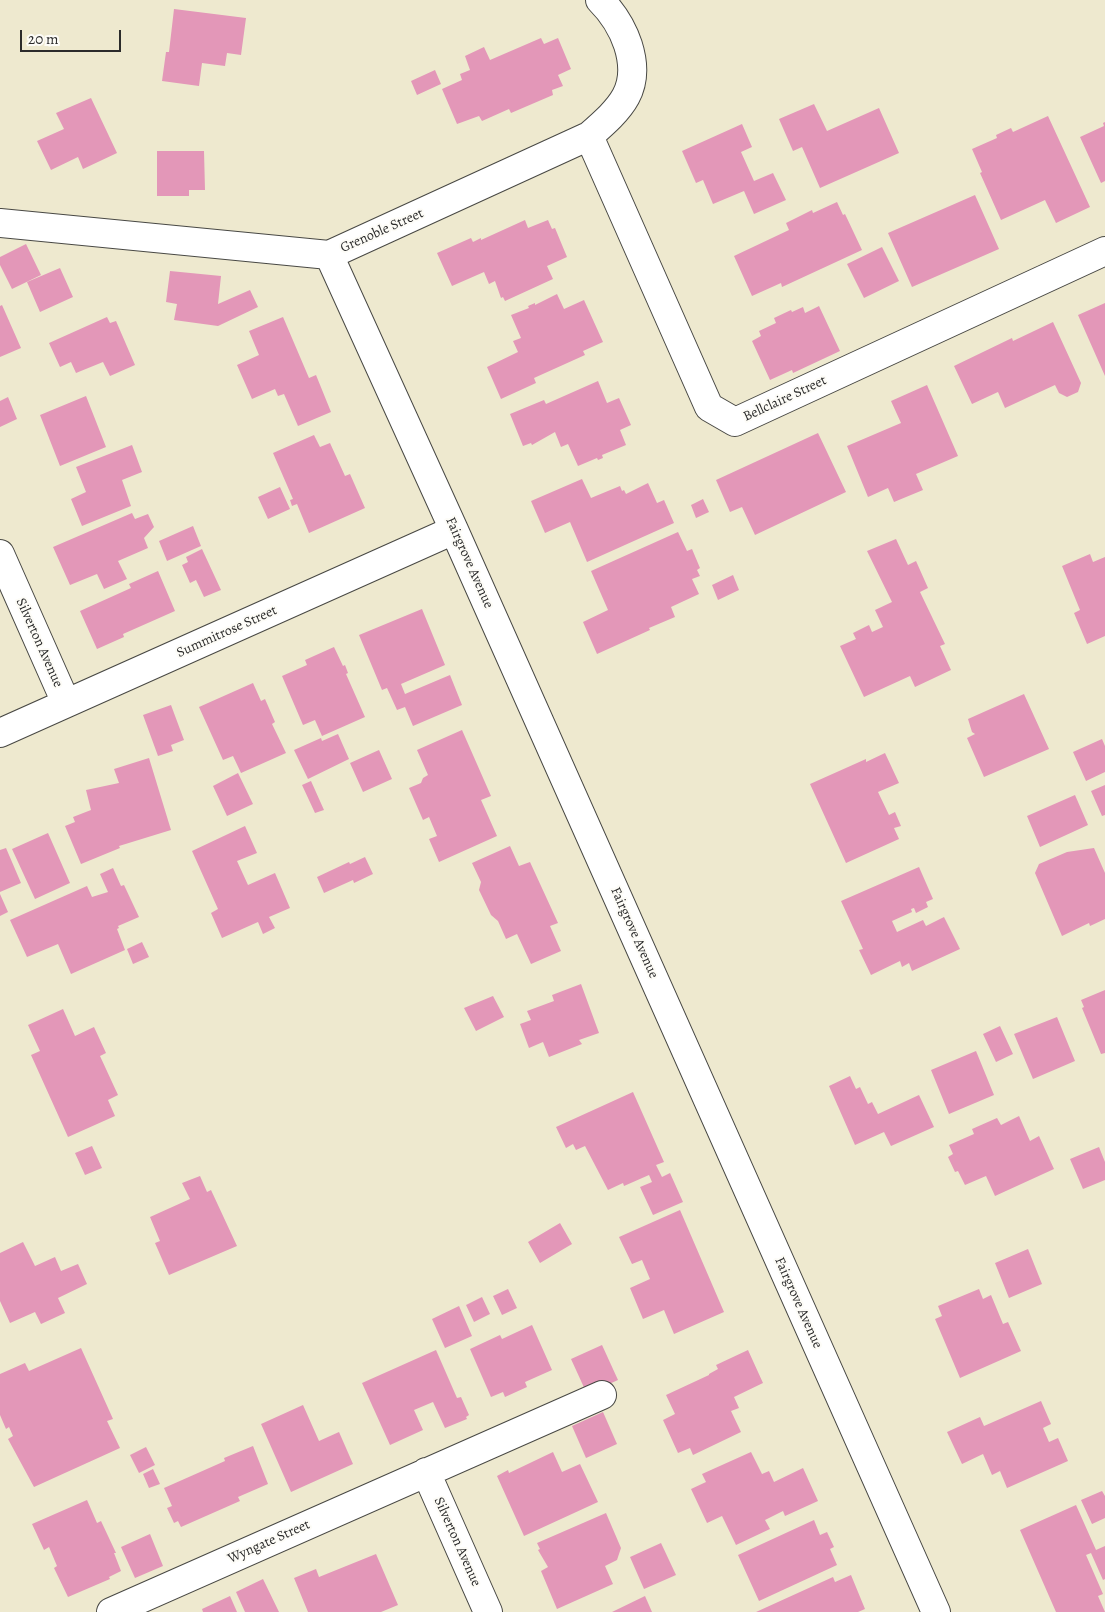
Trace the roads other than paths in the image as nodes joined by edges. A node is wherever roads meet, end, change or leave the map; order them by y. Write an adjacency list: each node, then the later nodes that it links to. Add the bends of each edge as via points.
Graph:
1 (600, 0): 2 (street, Grenoble Street, via 612,12 625,36 633,76 619,108)
2 (589, 136): 4 (street, Bellclaire Street, via 709,407 735,422); 5 (street, Grenoble Street)
3 (0, 223): 5 (street, Grenoble Street)
4 (1105, 252)
5 (329, 255): 6 (street, Fairgrove Avenue)
6 (454, 530): 8 (street, Summitrose Street); 14 (street, Fairgrove Avenue)
7 (0, 554): 8 (street, Silverton Avenue)
8 (66, 703): 9 (street, Summitrose Street)
9 (0, 733)
10 (602, 1395): 11 (street, Wyngate Street)
11 (426, 1472): 12 (street, Wyngate Street); 13 (street, Silverton Avenue)
12 (111, 1612)
13 (488, 1612)
14 (936, 1612)

